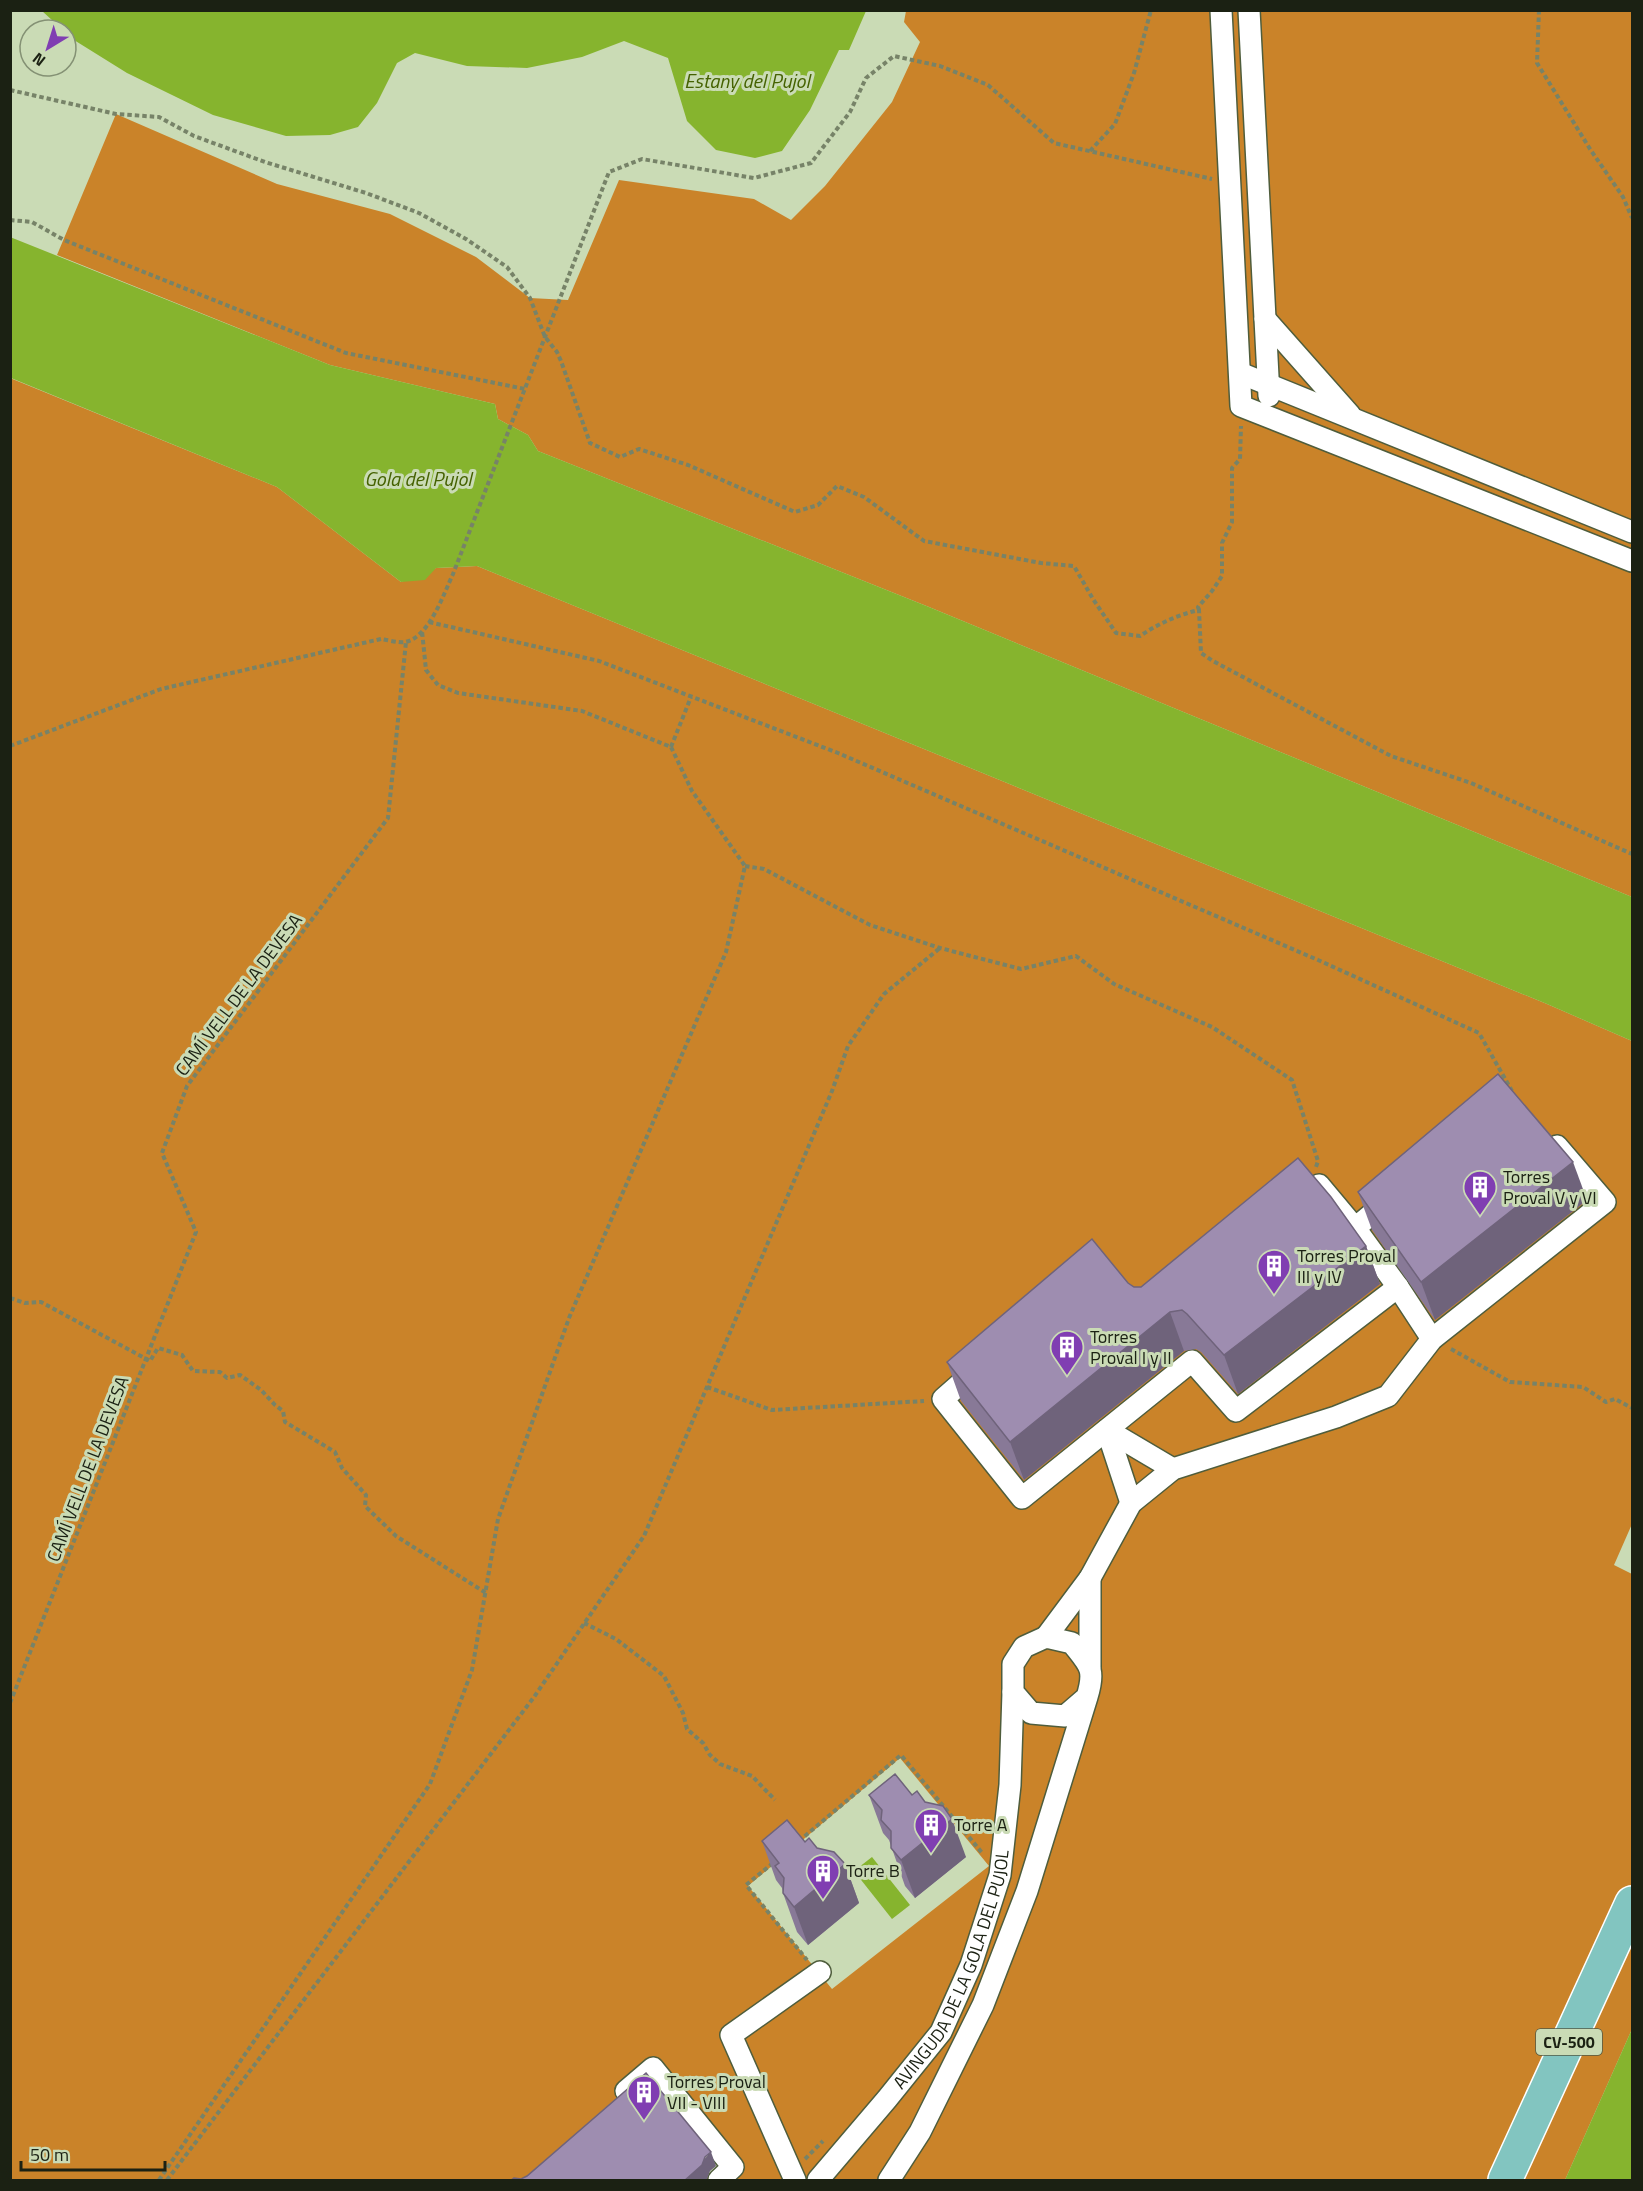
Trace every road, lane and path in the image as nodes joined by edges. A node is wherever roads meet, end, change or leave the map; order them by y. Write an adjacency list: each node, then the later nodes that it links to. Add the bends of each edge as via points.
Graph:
1 (1151, 10): 6 (path, via 1115,124)
2 (1221, 10): 7 (street)
3 (1249, 10): 10 (street)
4 (1539, 10): 8 (path, via 1537,63 1623,197)
5 (10, 90): 11 (path, via 116,114 159,117 194,136 419,213 507,267 530,298)
6 (1090, 151): 7 (path); 11 (path, via 1054,143 988,85 940,66 894,56 867,78 850,112 811,163 754,178 642,159 609,172)
7 (1230, 184): 12 (street)
8 (1632, 218)
9 (10, 219): 14 (path, via 33,222 64,240 346,353)
10 (1264, 319): 13 (street); 17 (street)
11 (545, 337): 14 (path); 20 (path, via 557,352 590,443 620,457 639,449 688,465 795,512 818,505 837,486 864,497 924,541 1074,566 1116,633 1140,636)
12 (1240, 373): 13 (street); 15 (street)
13 (1268, 384): 16 (street); 17 (street)
14 (525, 389): 21 (path, via 453,574)
15 (1241, 406): 16 (street); 20 (path, via 1240,459 1232,468 1232,522 1222,543 1222,576)
16 (1270, 417): 19 (street)
17 (1353, 418): 18 (street)
18 (1632, 532)
19 (1632, 561)
20 (1198, 610): 27 (path, via 1201,653 1213,661 1391,756 1471,783)
21 (429, 622): 22 (path); 24 (path, via 599,661)
22 (422, 631): 23 (path); 26 (path, via 426,670 438,685 458,693 582,711)
23 (406, 642): 25 (path, via 381,639 161,689); 39 (path, CAMÍ VELL DE LA DEVESA, via 388,818 187,1086 162,1153 196,1232)
24 (691, 697): 26 (path); 30 (path, via 849,758 1479,1033)
25 (10, 746)
26 (671, 747): 28 (path, via 692,790)
27 (1632, 854)
28 (745, 866): 29 (path, via 764,869 870,925); 48 (path, via 726,952 561,1340 498,1519)
29 (940, 948): 32 (path, via 1021,969 1076,956 1114,984 1212,1027 1292,1080 1318,1161); 41 (path, via 884,994 848,1046)
30 (1514, 1095)
31 (1544, 1131): 38 (street, via 1605,1202)
32 (1314, 1178): 34 (street); 35 (street)
33 (1408, 1183): 35 (street)
34 (1296, 1193)
35 (1355, 1228): 36 (street)
36 (1398, 1287): 38 (street); 44 (street, via 1236,1411 1192,1361)
37 (10, 1298): 39 (path, via 25,1304 40,1302)
38 (1431, 1339): 43 (path, via 1510,1382 1583,1387 1606,1402 1616,1399); 45 (street, via 1388,1396 1336,1417)
39 (146, 1359): 48 (path, via 150,1361 158,1348 183,1355 193,1371 220,1372 227,1378 240,1375 283,1411 285,1422 335,1452 342,1468 366,1495 365,1506 396,1536); 54 (path, CAMÍ VELL DE LA DEVESA)
40 (988, 1360): 42 (street)
41 (707, 1387): 42 (path, via 772,1410); 49 (path, via 644,1536)
42 (943, 1399): 44 (street, via 1022,1498)
43 (1632, 1408)
44 (1107, 1430): 45 (street); 46 (street)
45 (1173, 1469): 46 (street)
46 (1131, 1503): 47 (street)
47 (1090, 1578): 50 (street); 51 (street)
48 (486, 1593): 62 (path, via 472,1670 430,1784)
49 (584, 1623): 55 (path, via 616,1639 664,1676 687,1729 704,1743 710,1755 720,1764 752,1776); 63 (path, via 534,1697)
50 (1046, 1637): 51 (street, via 1072,1643); 52 (street, via 1024,1647 1013,1664)
51 (1090, 1667): 53 (street, via 1092,1682)
52 (1013, 1692): 53 (street, via 1031,1713 1065,1716); 66 (street, AVINGUDA DE LA GOLA DEL PUJOL, via 1010,1785 1000,1875 971,1965 941,2031)
53 (1087, 1697): 67 (street, AVINGUDA DE LA GOLA DEL PUJOL, via 1027,1891 983,2005 920,2132)
54 (10, 1703)
55 (775, 1800)
56 (792, 1847): 57 (path, via 901,1755)
57 (987, 1859)
58 (773, 1862): 60 (path, via 746,1886)
59 (1632, 1903): 68 (main road, CV-500)
60 (815, 1968): 65 (street, via 730,2035)
61 (610, 2106): 64 (street, via 653,2068 734,2167)
62 (159, 2181)
63 (167, 2181)
64 (719, 2181)
65 (795, 2181)
66 (818, 2181)
67 (889, 2181)
68 (1505, 2181)

